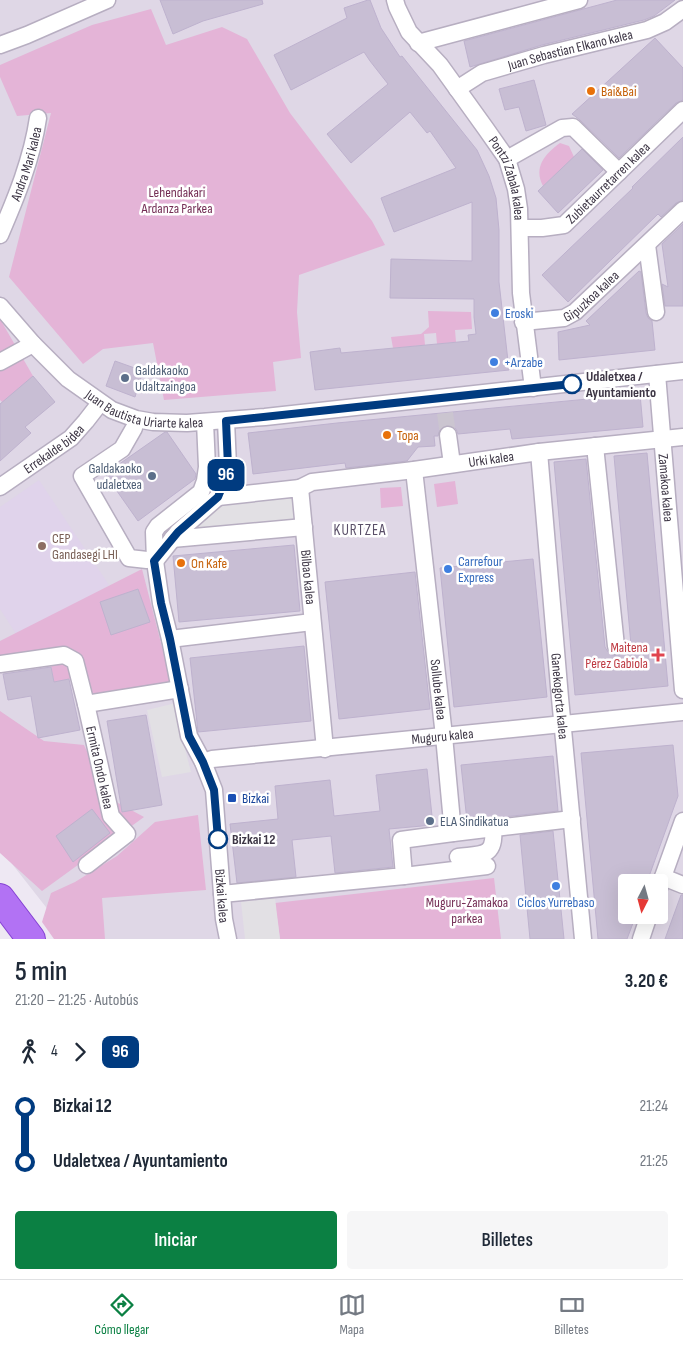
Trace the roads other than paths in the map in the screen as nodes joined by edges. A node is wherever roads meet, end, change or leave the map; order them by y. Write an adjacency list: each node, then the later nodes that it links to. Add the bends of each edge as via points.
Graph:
1 (107, 0): 6 (street)
2 (395, 0): 5 (street, Pontzi Zabala kalea, via 408,32)
3 (579, 0): 5 (street)
4 (683, 8): 7 (street, Juan Sebastian Elkano kalea, via 665,22 647,30 482,73)
5 (418, 43): 7 (street, Pontzi Zabala kalea)
6 (0, 45)
7 (457, 89): 10 (street, Pontzi Zabala kalea)
8 (683, 110): 11 (street, Zubietaurretarren kalea)
9 (38, 118): 14 (street, Andra Mari kalea, via 28,162)
10 (506, 159): 11 (street, via 562,128 573,127); 13 (street, Pontzi Zabala kalea, via 516,189)
11 (619, 172): 13 (street, Zubietaurretarren kalea, via 564,225)
12 (683, 210): 15 (street, Gipuzkoa kalea)
13 (520, 228): 18 (street, Pontzi Zabala kalea)
14 (0, 235)
15 (647, 245): 17 (street); 18 (street, Gipuzkoa kalea, via 575,312 564,318)
16 (0, 306): 19 (street, Juan Bautista Uriarte kalea)
17 (656, 312)
18 (523, 322): 23 (street, Pontzi Zabala kalea)
19 (33, 344): 20 (street); 24 (street, Juan Bautista Uriarte kalea, via 68,379)
20 (0, 362)
21 (683, 371): 22 (street, Juan Bautista Uriarte kalea)
22 (657, 374): 23 (street, Juan Bautista Uriarte kalea); 30 (street, Zamakoa kalea)
23 (533, 388): 25 (street, Juan Bautista Uriarte kalea)
24 (100, 403): 26 (street, Juan Bautista Uriarte kalea, via 136,419); 35 (street, Errekalde bidea, via 71,438)
25 (226, 421): 26 (street, Juan Bautista Uriarte kalea); 37 (street, via 228,466)
26 (205, 422): 40 (street, Bizkai kalea, via 207,466 201,492 158,526 154,532)
27 (134, 428): 40 (street, via 122,449 82,476 129,558)
28 (448, 435): 33 (street)
29 (683, 437): 30 (street, Urki kalea)
30 (662, 438): 31 (street, Urki kalea); 46 (street, Zamakoa kalea)
31 (595, 446): 32 (street, Urki kalea); 43 (street)
32 (539, 452): 33 (street, Urki kalea); 49 (street, Ganekogorta kalea)
33 (452, 464): 34 (street, Urki kalea)
34 (414, 470): 36 (street, Urki kalea, via 312,482); 50 (street, Sollube kalea)
35 (0, 487)
36 (300, 488): 37 (street); 38 (street, Bilbao kalea)
37 (218, 497): 39 (street)
38 (304, 527): 39 (street); 41 (street, Bilbao kalea)
39 (172, 539): 40 (street)
40 (151, 561): 42 (street, Bizkai kalea)
41 (312, 622): 42 (street); 51 (street, Bilbao kalea)
42 (170, 639): 45 (street, Bizkai kalea)
43 (616, 646)
44 (0, 664): 47 (street, Ermita Ondo kalea, via 64,655 75,661)
45 (180, 690): 47 (street); 52 (street, Bizkai kalea, via 189,736)
46 (683, 690)
47 (86, 704): 58 (street, Ermita Ondo kalea, via 111,816 128,834)
48 (683, 712): 49 (street, Muguru kalea)
49 (562, 724): 50 (street, Muguru kalea); 53 (street, Ganekogorta kalea)
50 (444, 736): 51 (street, Muguru kalea); 56 (street, Sollube kalea)
51 (325, 749): 52 (street, Muguru kalea)
52 (203, 762): 64 (street, Bizkai kalea, via 214,790)
53 (572, 819): 55 (street); 69 (street, Ganekogorta kalea)
54 (683, 821): 60 (street)
55 (493, 828): 56 (street); 57 (street, via 491,849 484,854)
56 (453, 833): 61 (street, via 401,840)
57 (458, 857)
58 (87, 865)
59 (487, 866): 61 (street)
60 (664, 874)
61 (404, 876): 64 (street)
62 (668, 884): 63 (street)
63 (683, 885)
64 (222, 894): 68 (street, Bizkai kalea)
65 (0, 898): 67 (highway)
66 (646, 924): 70 (street)
67 (31, 939)
68 (228, 939)
69 (583, 939)
70 (641, 939)

